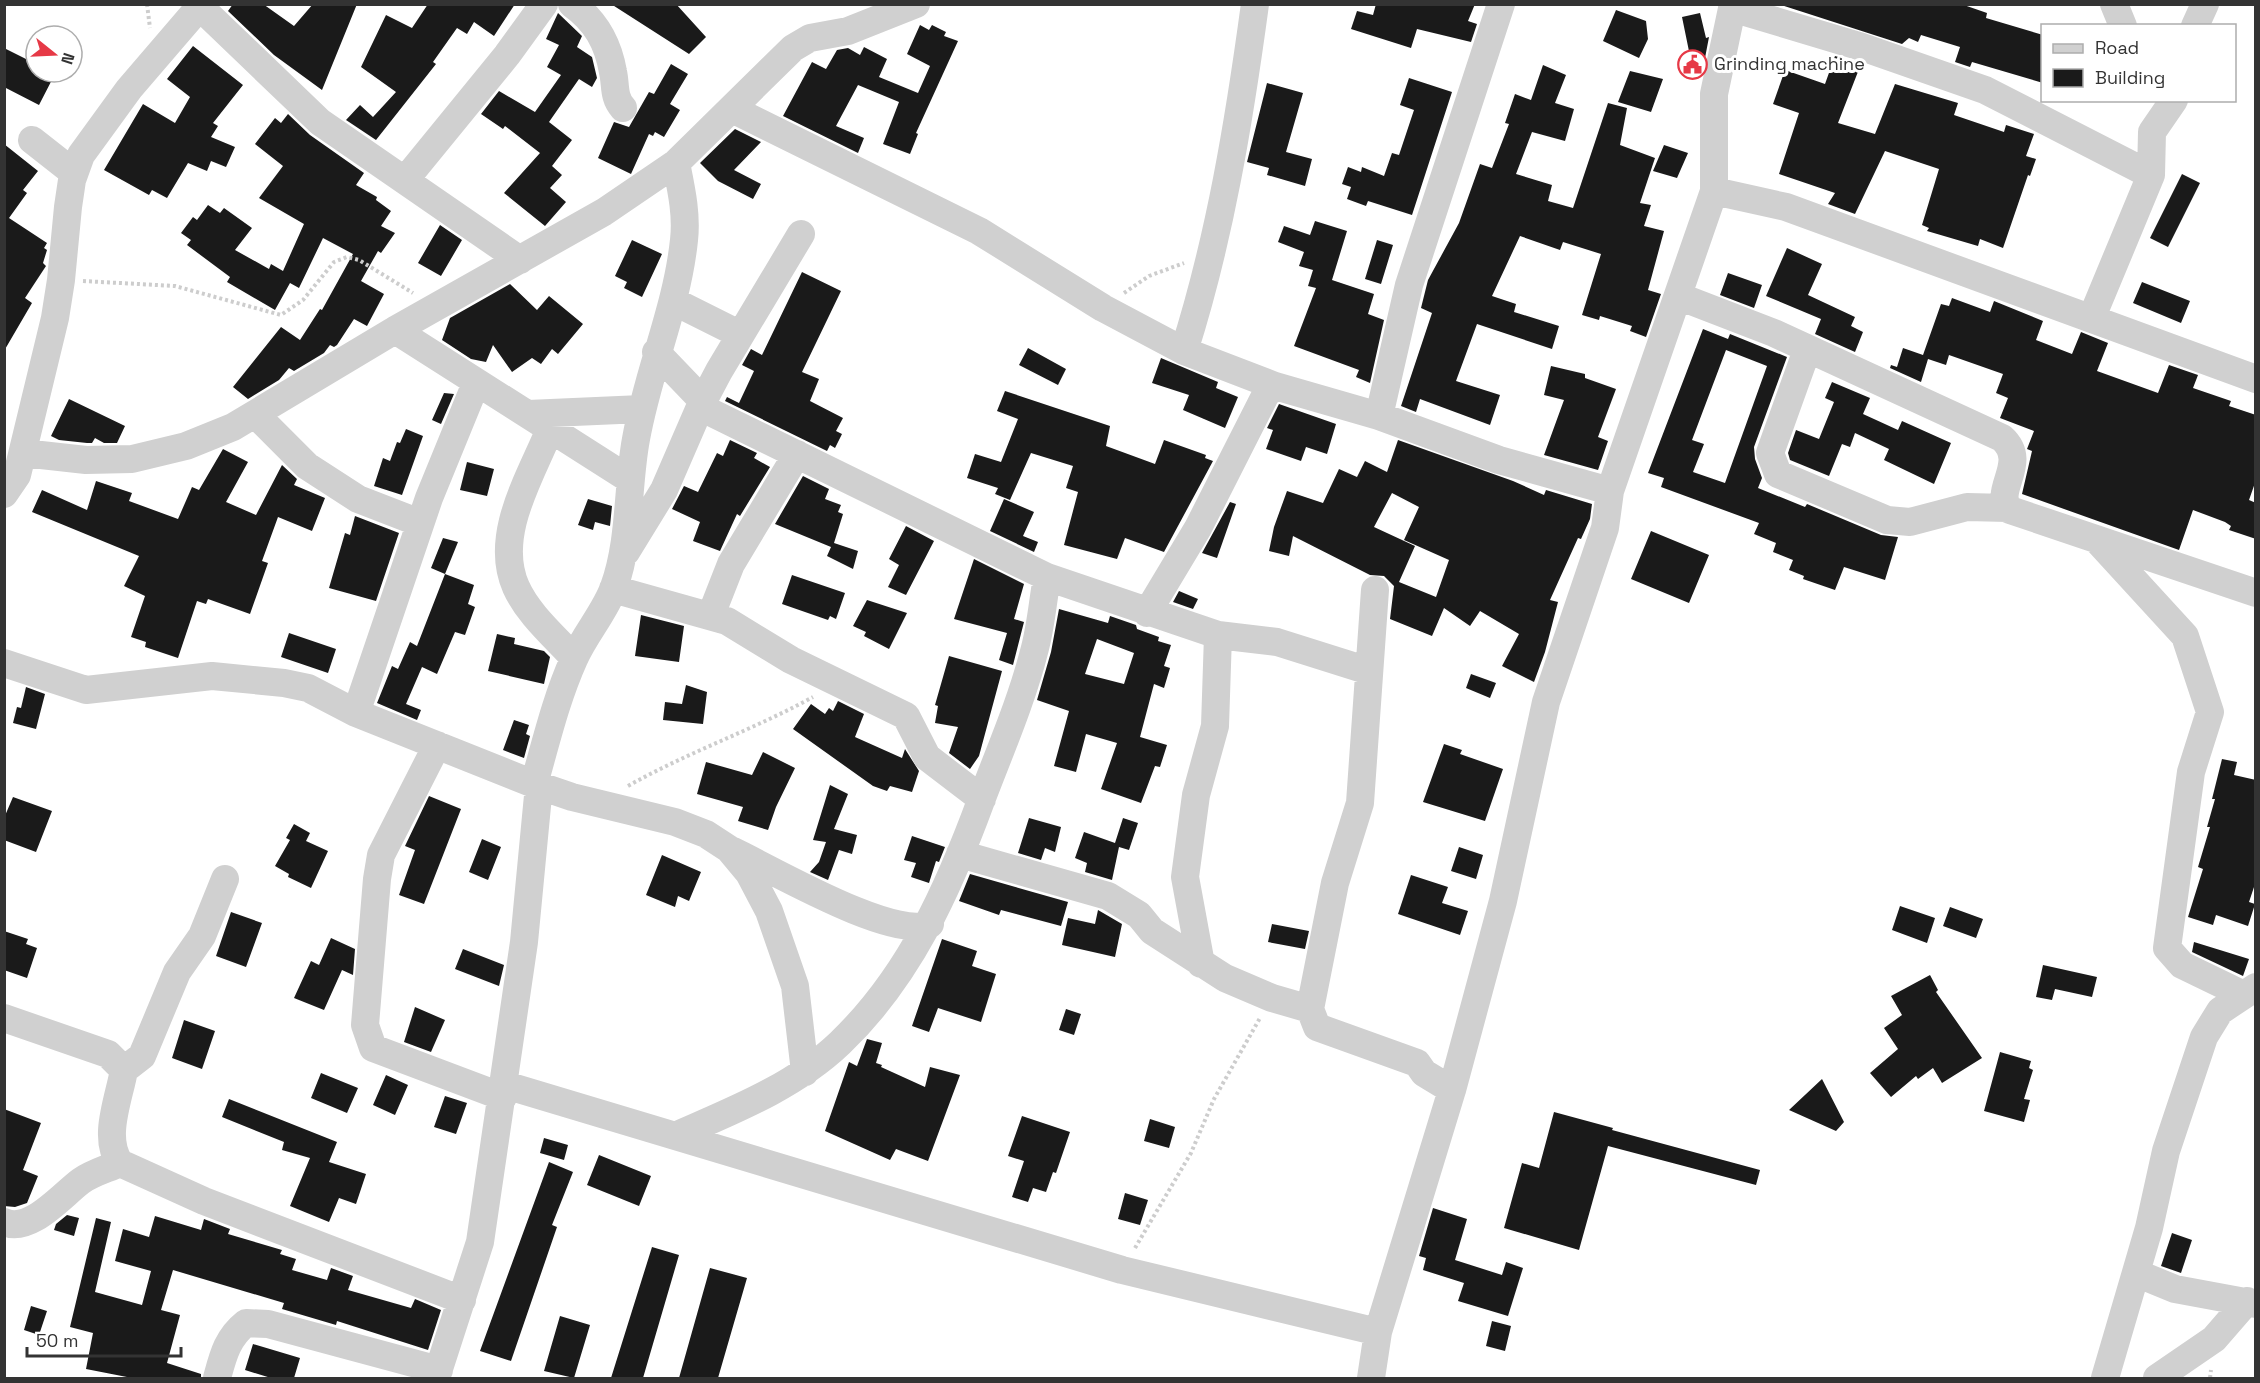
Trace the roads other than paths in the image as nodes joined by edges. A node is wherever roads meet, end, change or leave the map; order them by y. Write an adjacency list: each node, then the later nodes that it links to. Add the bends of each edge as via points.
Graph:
1 (544, 4): 21 (street, via 507,56)
2 (572, 4): 14 (street, via 588,15 602,35 614,72 617,102)
3 (1255, 4): 31 (street, via 1214,248)
4 (1502, 4): 39 (street, via 1409,285)
5 (2114, 4): 10 (street)
6 (2205, 4): 11 (street)
7 (201, 6): 19 (street, via 129,89 81,155); 21 (street, via 320,122)
8 (1733, 6): 20 (street, via 1985,90); 22 (street, via 1714,94)
9 (903, 7): 15 (street, via 848,31 810,38 793,48)
10 (2122, 24)
11 (2196, 24)
12 (2147, 102): 16 (street)
13 (2173, 102): 16 (street)
14 (622, 108)
15 (732, 109): 18 (street); 31 (street, via 979,231 1103,308)
16 (2152, 132): 20 (street)
17 (32, 140): 19 (street)
18 (676, 163): 24 (street, via 604,212); 26 (street, via 683,195 684,239)
19 (75, 173): 41 (street, via 62,280)
20 (2151, 175): 27 (street)
21 (405, 180): 24 (street)
22 (1714, 191): 25 (street); 27 (street, via 1786,207)
23 (801, 234): 29 (street)
24 (520, 260): 28 (street)
25 (1678, 297): 30 (street, via 1774,333); 44 (street)
26 (673, 301): 29 (street); 32 (street)
27 (2091, 317): 33 (street)
28 (395, 330): 34 (street); 38 (street)
29 (739, 334): 36 (street)
30 (1807, 350): 46 (street, via 2002,438 2014,455 2005,497); 46 (street, via 1770,453 1778,474 1887,520 1910,522 1967,507)
31 (1185, 351): 35 (street)
32 (656, 352): 36 (street); 37 (street)
33 (2256, 379)
34 (476, 383): 40 (street); 47 (street)
35 (1275, 386): 39 (street); 54 (street, via 1266,394 1198,528)
36 (701, 404): 42 (street); 49 (street, via 664,490)
37 (642, 409): 40 (street); 43 (street)
38 (255, 414): 41 (street, via 186,446 132,459 86,460); 47 (street, via 315,472 358,499)
39 (1379, 416): 44 (street, via 1499,460)
40 (539, 422): 43 (street); 57 (street, via 508,544 509,562 516,587 537,619)
41 (23, 453): 45 (street, via 17,475)
42 (797, 454): 50 (street); 55 (street, via 731,564)
43 (629, 479): 49 (street)
44 (1610, 491): 74 (street, via 1605,528 1546,702 1503,901)
45 (4, 495)
46 (2008, 508): 48 (street)
47 (420, 524): 60 (street)
48 (2095, 538): 53 (street); 69 (street, via 2185,636 2210,712 2191,772 2167,948 2182,965)
49 (622, 559): 51 (street)
50 (1047, 577): 54 (street); 63 (street, via 1036,647)
51 (614, 590): 55 (street); 57 (street)
52 (1375, 590): 59 (street)
53 (2256, 592)
54 (1147, 613): 56 (street)
55 (711, 615): 63 (street, via 906,716 927,757)
56 (1218, 635): 59 (street, via 1277,642); 68 (street, via 1215,726 1196,795 1185,877)
57 (574, 658): 62 (street)
58 (4, 663): 60 (street, via 86,690 212,676 284,683 308,688)
59 (1369, 671): 70 (street, via 1360,803 1335,883)
60 (356, 713): 61 (street)
61 (437, 745): 62 (street); 75 (street, via 381,855 365,1024 373,1048)
62 (536, 785): 64 (street, via 675,822 706,834); 75 (street, via 524,942)
63 (982, 799): 65 (street)
64 (729, 849): 67 (street, via 848,909 914,928); 73 (street, via 749,873 769,911 795,986)
65 (960, 854): 67 (street); 68 (street, via 1108,896)
66 (225, 879): 72 (street, via 201,936 177,972 142,1056)
67 (930, 924): 73 (street, via 885,991 840,1043)
68 (1201, 963): 70 (street, via 1272,998)
69 (2252, 990): 79 (street, via 2220,1011 2204,1037 2166,1151)
70 (1310, 1009): 74 (street, via 1317,1027 1417,1063 1424,1073)
71 (4, 1018): 72 (street, via 108,1054)
72 (124, 1070): 77 (street, via 109,1134)
73 (805, 1072): 76 (street)
74 (1452, 1090): 82 (street)
75 (504, 1091): 76 (street); 80 (street, via 480,1242)
76 (675, 1136): 82 (street, via 1122,1270)
77 (120, 1163): 78 (street, via 82,1180 52,1207 26,1222); 80 (street, via 204,1200)
78 (4, 1222)
79 (2136, 1273): 81 (street, via 2175,1289); 86 (street)
80 (462, 1300): 83 (street)
81 (2252, 1300): 87 (street, via 2214,1339)
82 (1378, 1332): 85 (street)
83 (437, 1374): 84 (street, via 268,1324 246,1323 225,1348)
84 (217, 1378)
85 (1371, 1378)
86 (2105, 1378)
87 (2157, 1378)

